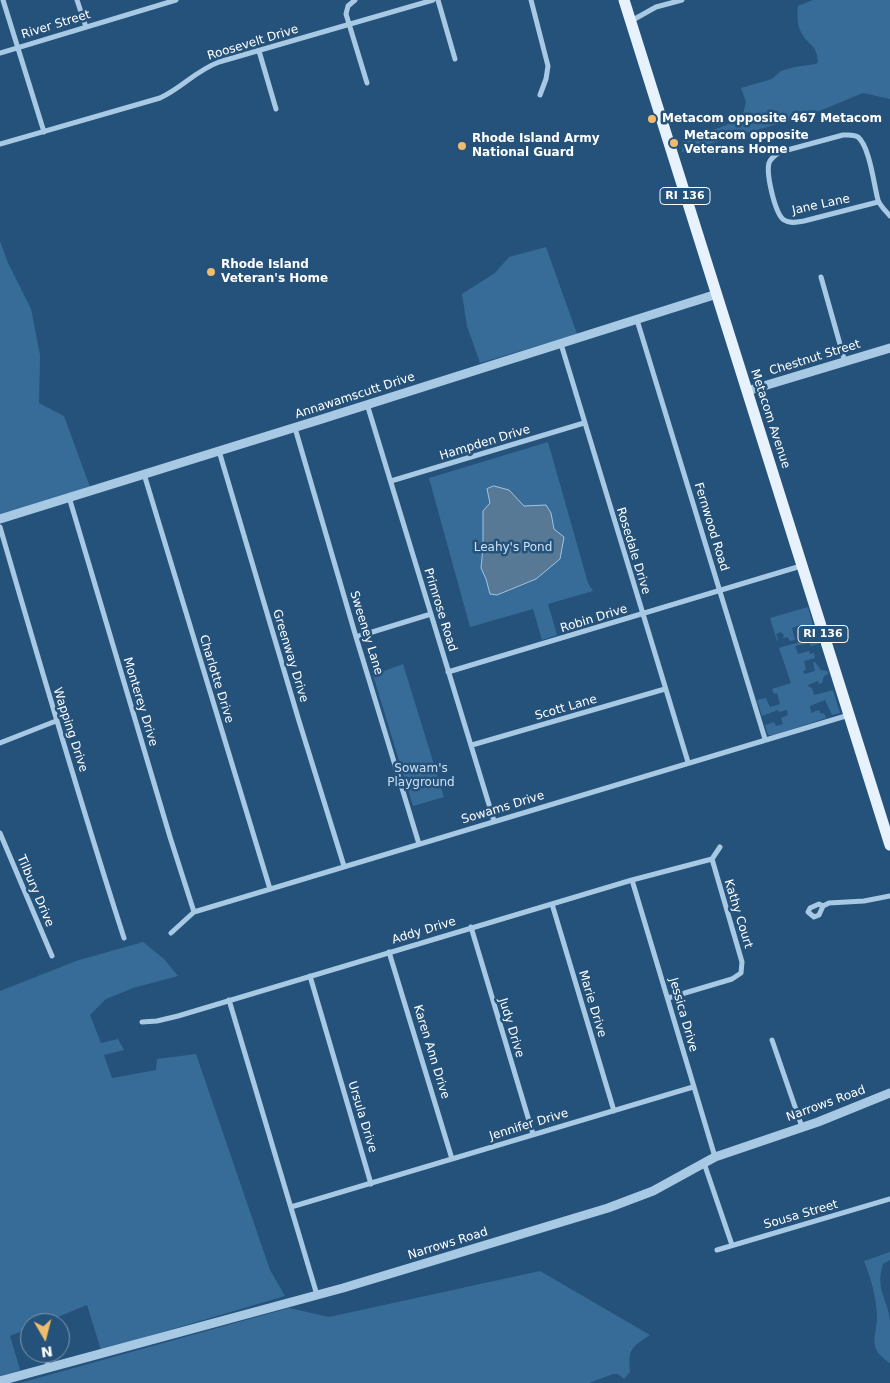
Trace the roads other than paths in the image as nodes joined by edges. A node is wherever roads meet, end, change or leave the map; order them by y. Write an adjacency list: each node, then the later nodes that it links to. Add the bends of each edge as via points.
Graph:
1 (3, 0): 15 (street)
2 (77, 0): 14 (street)
3 (152, 0): 11 (street)
4 (176, 0): 11 (street, River Street)
5 (355, 0): 13 (street, via 346,11)
6 (433, 0): 13 (street, Roosevelt Drive)
7 (438, 0): 18 (street)
8 (530, 0): 20 (street, via 548,66)
9 (624, 0): 12 (main road, Metacom Avenue / RI 136)
10 (682, 0): 12 (street, via 656,7)
11 (154, 6): 14 (street, River Street)
12 (631, 21): 27 (main road, Metacom Avenue / RI 136)
13 (350, 25): 16 (street, Roosevelt Drive); 19 (street)
14 (86, 27): 15 (street, River Street)
15 (18, 48): 17 (street, River Street); 22 (street)
16 (259, 51): 21 (street); 22 (street, Roosevelt Drive, via 206,67 160,98)
17 (0, 53)
18 (455, 59)
19 (367, 84)
20 (540, 95)
21 (276, 109)
22 (44, 132): 23 (street, Roosevelt Drive)
23 (0, 144)
24 (878, 202): 24 (street, Jane Lane, via 866,152 854,135 835,136 780,152 769,164 775,203 787,222); 25 (street, Jane Lane)
25 (890, 216)
26 (821, 277): 31 (street)
27 (716, 294): 28 (street, Annawamscutt Drive); 32 (main road, Metacom Avenue / RI 136)
28 (637, 320): 29 (street, Annawamscutt Drive); 43 (street, Fernwood Road)
29 (561, 344): 33 (street, Annawamscutt Drive); 34 (street, Rosedale Drive)
30 (890, 348): 31 (street, Chestnut Street)
31 (845, 362): 32 (street, Chestnut Street)
32 (747, 391): 42 (main road, Metacom Avenue / RI 136)
33 (368, 404): 35 (street, Annawamscutt Drive); 38 (street, Primrose Road)
34 (584, 423): 38 (street, Hampden Drive); 45 (street, Rosedale Drive)
35 (295, 428): 36 (street, Annawamscutt Drive); 46 (street, Sweeney Lane)
36 (219, 451): 37 (street, Annawamscutt Drive); 61 (street, Greenway Drive)
37 (144, 474): 39 (street, Annawamscutt Drive); 63 (street, Charlotte Drive)
38 (391, 481): 44 (street, Primrose Road)
39 (68, 497): 40 (street, Annawamscutt Drive); 67 (street, Monterey Drive)
40 (0, 519)
41 (0, 527): 50 (street, Wapping Drive)
42 (802, 566): 43 (street, Robin Drive); 49 (main road, Metacom Avenue / RI 136)
43 (721, 592): 45 (street, Robin Drive); 51 (street, Fernwood Road)
44 (431, 614): 46 (street); 47 (street, Primrose Road)
45 (642, 614): 47 (street, Robin Drive); 48 (street, Rosedale Drive)
46 (356, 637): 57 (street, Sweeney Lane)
47 (448, 672): 53 (street, Primrose Road)
48 (665, 689): 53 (street, Scott Lane); 54 (street, Rosedale Drive)
49 (848, 716): 51 (street, Sowams Drive); 58 (main road, Metacom Avenue / RI 136)
50 (56, 722): 52 (street); 70 (street, Wapping Drive)
51 (765, 739): 54 (street, Sowams Drive)
52 (0, 743)
53 (472, 746): 55 (street, Primrose Road)
54 (688, 762): 55 (street, Sowams Drive)
55 (494, 822): 57 (street, Sowams Drive)
56 (0, 833): 72 (street, Tilbury Drive)
57 (419, 844): 61 (street, Sowams Drive)
58 (890, 845)
59 (720, 847): 60 (street)
60 (712, 859): 62 (street, Addy Drive); 74 (street, Kathy Court, via 742,962 740,973 732,979)
61 (344, 866): 63 (street, Sowams Drive)
62 (632, 880): 65 (street, Addy Drive); 74 (street, Jessica Drive)
63 (270, 889): 67 (street, Sowams Drive)
64 (890, 896): 66 (street, via 829,902)
65 (552, 904): 68 (street, Addy Drive); 80 (street, Marie Drive)
66 (823, 906)
67 (194, 912): 69 (street, Sowams Drive)
68 (471, 928): 71 (street, Addy Drive); 82 (street, Judy Drive)
69 (170, 933)
70 (124, 938)
71 (390, 952): 73 (street, Addy Drive); 84 (street, Karen Ann Drive)
72 (52, 956)
73 (310, 976): 75 (street, Addy Drive); 86 (street, Ursula Drive)
74 (668, 998): 78 (street, Jessica Drive)
75 (229, 1000): 76 (street, Addy Drive, via 157,1022); 88 (street)
76 (142, 1022)
77 (772, 1040): 81 (street)
78 (694, 1088): 80 (street, Jennifer Drive); 83 (street, Jessica Drive)
79 (890, 1093): 81 (street, Narrows Road)
80 (614, 1111): 82 (street, Jennifer Drive)
81 (802, 1127): 83 (street, Narrows Road)
82 (533, 1134): 84 (street, Jennifer Drive)
83 (715, 1156): 85 (street, Narrows Road)
84 (452, 1159): 86 (street, Jennifer Drive)
85 (704, 1163): 89 (street); 91 (street, Narrows Road, via 631,1200)
86 (372, 1184): 88 (street)
87 (890, 1199): 89 (street, Sousa Street)
88 (291, 1208): 91 (street)
89 (732, 1245): 90 (street, Sousa Street)
90 (717, 1250)
91 (317, 1295): 93 (street, Narrows Road)
92 (48, 1363): 93 (street)
93 (49, 1368): 94 (street, Narrows Road)
94 (0, 1381)

